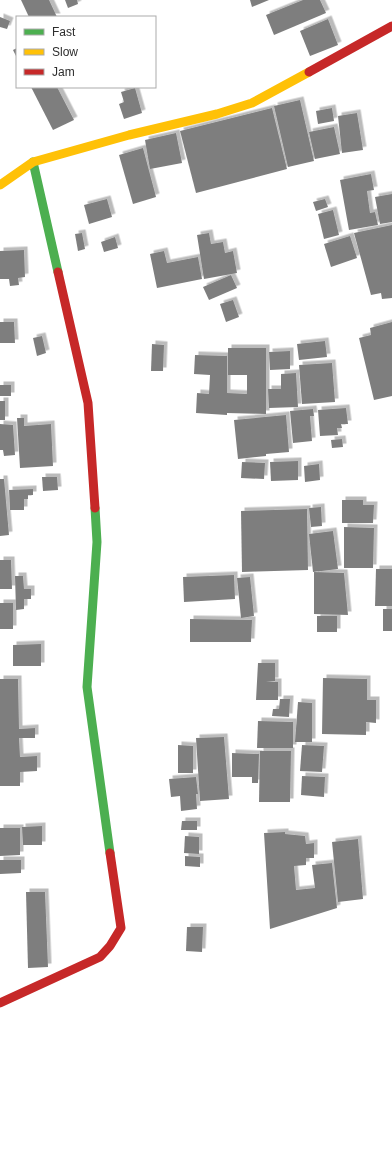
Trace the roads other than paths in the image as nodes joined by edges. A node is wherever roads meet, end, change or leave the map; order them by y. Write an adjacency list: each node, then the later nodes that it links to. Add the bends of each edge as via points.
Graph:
1 (392, 26): 2 (street, via 252,103)
2 (33, 162): 3 (street); 4 (street, via 88,403 97,542 87,687 122,928 100,957)
3 (0, 184)
4 (0, 1003)

